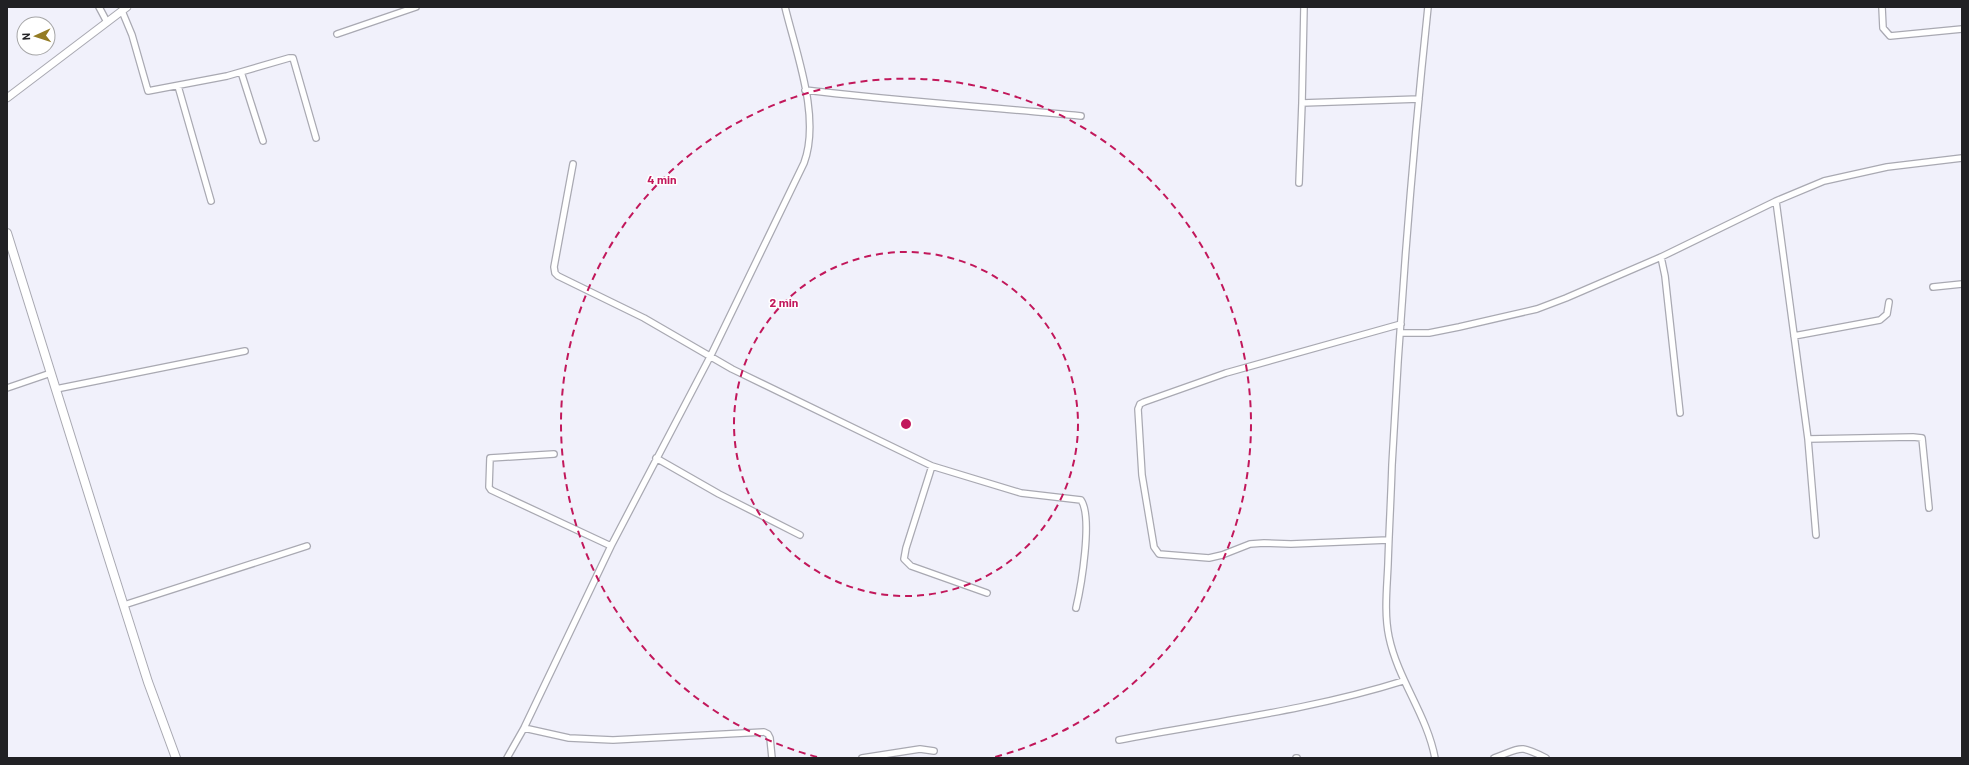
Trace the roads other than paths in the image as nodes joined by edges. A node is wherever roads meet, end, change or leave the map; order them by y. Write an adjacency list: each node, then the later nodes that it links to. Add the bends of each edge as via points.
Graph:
1 (99, 7): 8 (street)
2 (416, 7): 10 (street)
3 (786, 7): 13 (street)
4 (1304, 7): 16 (street)
5 (1428, 7): 15 (street)
6 (1882, 7): 9 (street, via 1883,28 1890,36)
7 (124, 9): 8 (street); 12 (street, via 147,90)
8 (107, 22): 14 (street)
9 (1962, 29)
10 (337, 34)
11 (241, 72): 12 (street); 18 (street, via 293,58); 19 (street)
12 (178, 86): 23 (street)
13 (805, 90): 17 (street); 34 (street, via 810,128 807,154)
14 (7, 98)
15 (1419, 99): 16 (street); 30 (street)
16 (1302, 103): 22 (street)
17 (1081, 116)
18 (316, 138)
19 (263, 141)
20 (1962, 158): 24 (street, via 1852,174 1811,185)
21 (573, 164): 34 (street, via 555,273 644,318)
22 (1299, 183)
23 (211, 201)
24 (1776, 201): 26 (street); 32 (street)
25 (8, 238): 35 (main road)
26 (1661, 257): 31 (street, via 1602,284 1537,309 1437,331); 38 (street)
27 (1962, 284): 28 (street)
28 (1933, 287)
29 (1889, 302): 32 (street, via 1887,314 1880,320)
30 (1401, 324): 31 (street); 46 (street, via 1226,373 1144,402 1138,409 1142,475 1154,547 1159,554 1209,558 1257,543)
31 (1401, 333): 46 (street)
32 (1794, 336): 39 (street)
33 (245, 351): 37 (street)
34 (711, 356): 41 (street); 42 (street, via 732,369)
35 (51, 373): 36 (street); 37 (main road)
36 (7, 388)
37 (56, 389): 50 (main road)
38 (1680, 413)
39 (1808, 439): 43 (street, via 1922,438); 45 (street)
40 (554, 454): 48 (street, via 490,458 489,487)
41 (656, 458): 44 (street, via 719,494); 48 (street)
42 (932, 466): 49 (street, via 904,559 911,566); 51 (street, via 1020,493 1080,500 1086,523 1083,573)
43 (1929, 508)
44 (800, 535)
45 (1816, 535)
46 (1388, 540): 52 (street, via 1386,594 1389,637)
47 (307, 546): 50 (street)
48 (611, 546): 53 (street)
49 (987, 593)
50 (124, 605): 56 (main road)
51 (1076, 608)
52 (1403, 681): 54 (street, via 1369,692 1315,704); 60 (street, via 1423,716)
53 (524, 728): 57 (street); 58 (street, via 569,738 613,740 764,732 770,738)
54 (1119, 740)
55 (934, 751): 59 (street, via 920,749)
56 (176, 758)
57 (507, 758)
58 (772, 758)
59 (862, 758)
60 (1435, 758)
61 (1494, 758): 62 (street, via 1523,748)
62 (1546, 758)

